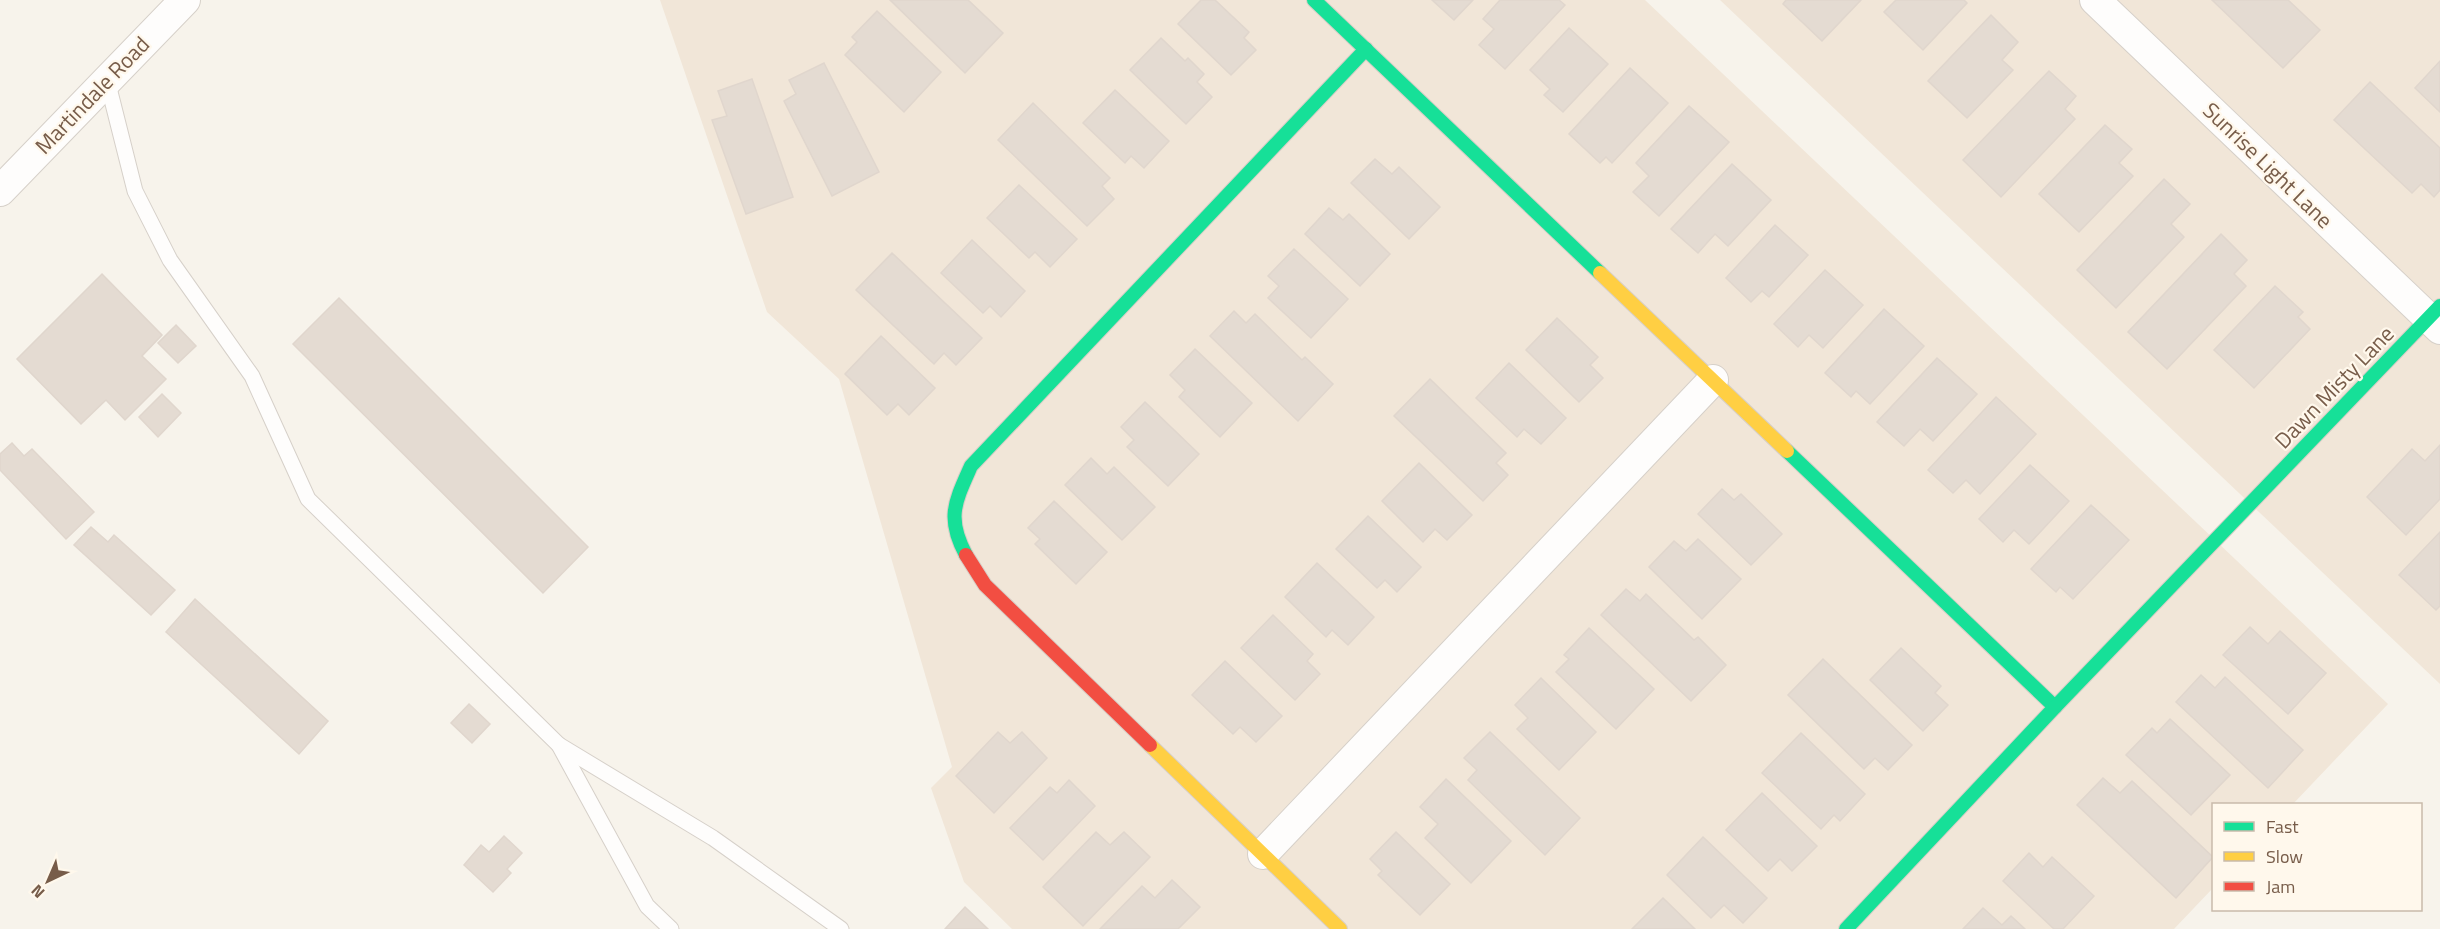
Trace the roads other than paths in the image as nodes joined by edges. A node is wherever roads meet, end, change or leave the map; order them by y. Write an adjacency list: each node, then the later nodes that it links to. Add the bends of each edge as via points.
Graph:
1 (185, 0): 5 (street, Martindale Road)
2 (1314, 0): 4 (street)
3 (2095, 0): 7 (street, Sunrise Light Lane)
4 (1366, 49): 8 (street); 11 (street, via 971,466 958,496 953,521 966,558 985,585)
5 (108, 80): 6 (street, Martindale Road); 10 (lane, via 135,190 170,260 252,376 308,499)
6 (0, 191)
7 (2436, 318): 9 (street, Dawn Misty Lane)
8 (1713, 380): 9 (street); 11 (street)
9 (2055, 707): 15 (street, Dawn Misty Lane)
10 (560, 745): 12 (lane, via 647,906); 13 (lane, via 713,838)
11 (1263, 854): 14 (street)
12 (671, 929)
13 (841, 929)
14 (1340, 929)
15 (1846, 929)

